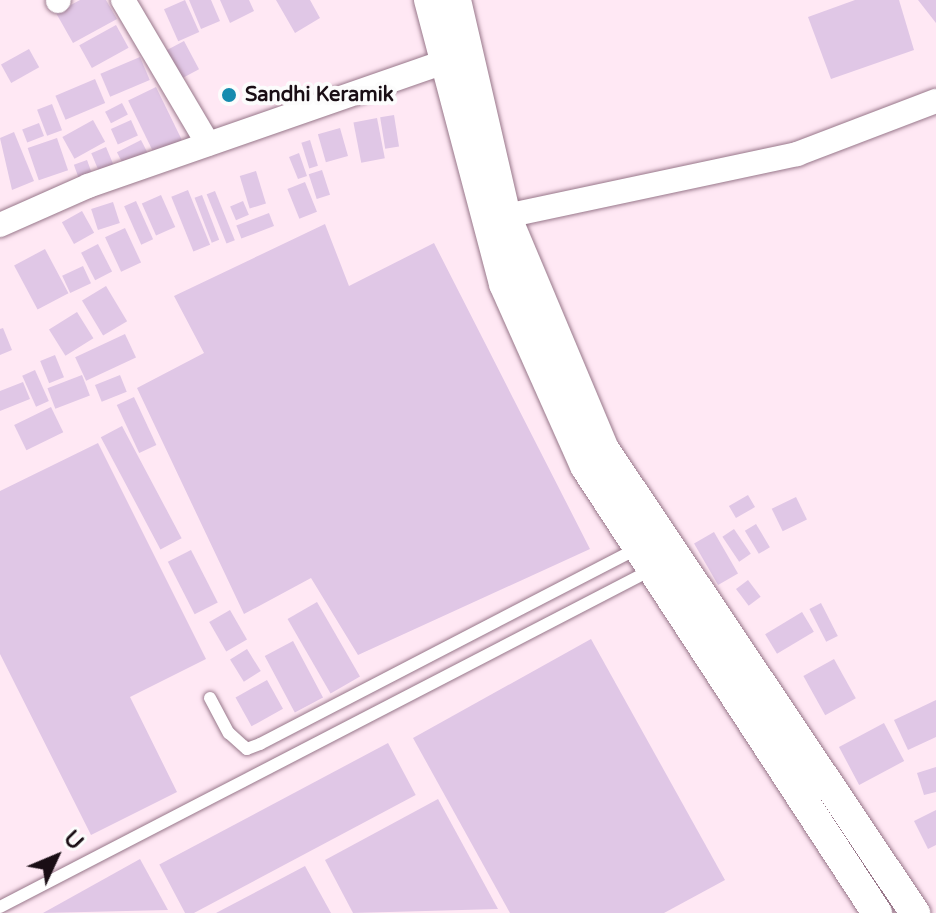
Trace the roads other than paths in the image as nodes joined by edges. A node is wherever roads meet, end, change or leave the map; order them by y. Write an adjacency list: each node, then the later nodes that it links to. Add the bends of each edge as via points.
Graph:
1 (123, 0): 6 (street)
2 (429, 0): 4 (street)
3 (456, 0): 4 (street)
4 (460, 57): 6 (street); 7 (street); 9 (street, via 504,284 585,466)
5 (936, 101): 7 (street, via 797,154)
6 (208, 144): 8 (street)
7 (506, 216): 9 (street)
8 (0, 225)
9 (652, 559): 10 (lane, via 247,749 229,733); 11 (lane); 12 (street); 13 (street)
10 (210, 698)
11 (0, 907)
12 (877, 913)
13 (915, 913)

